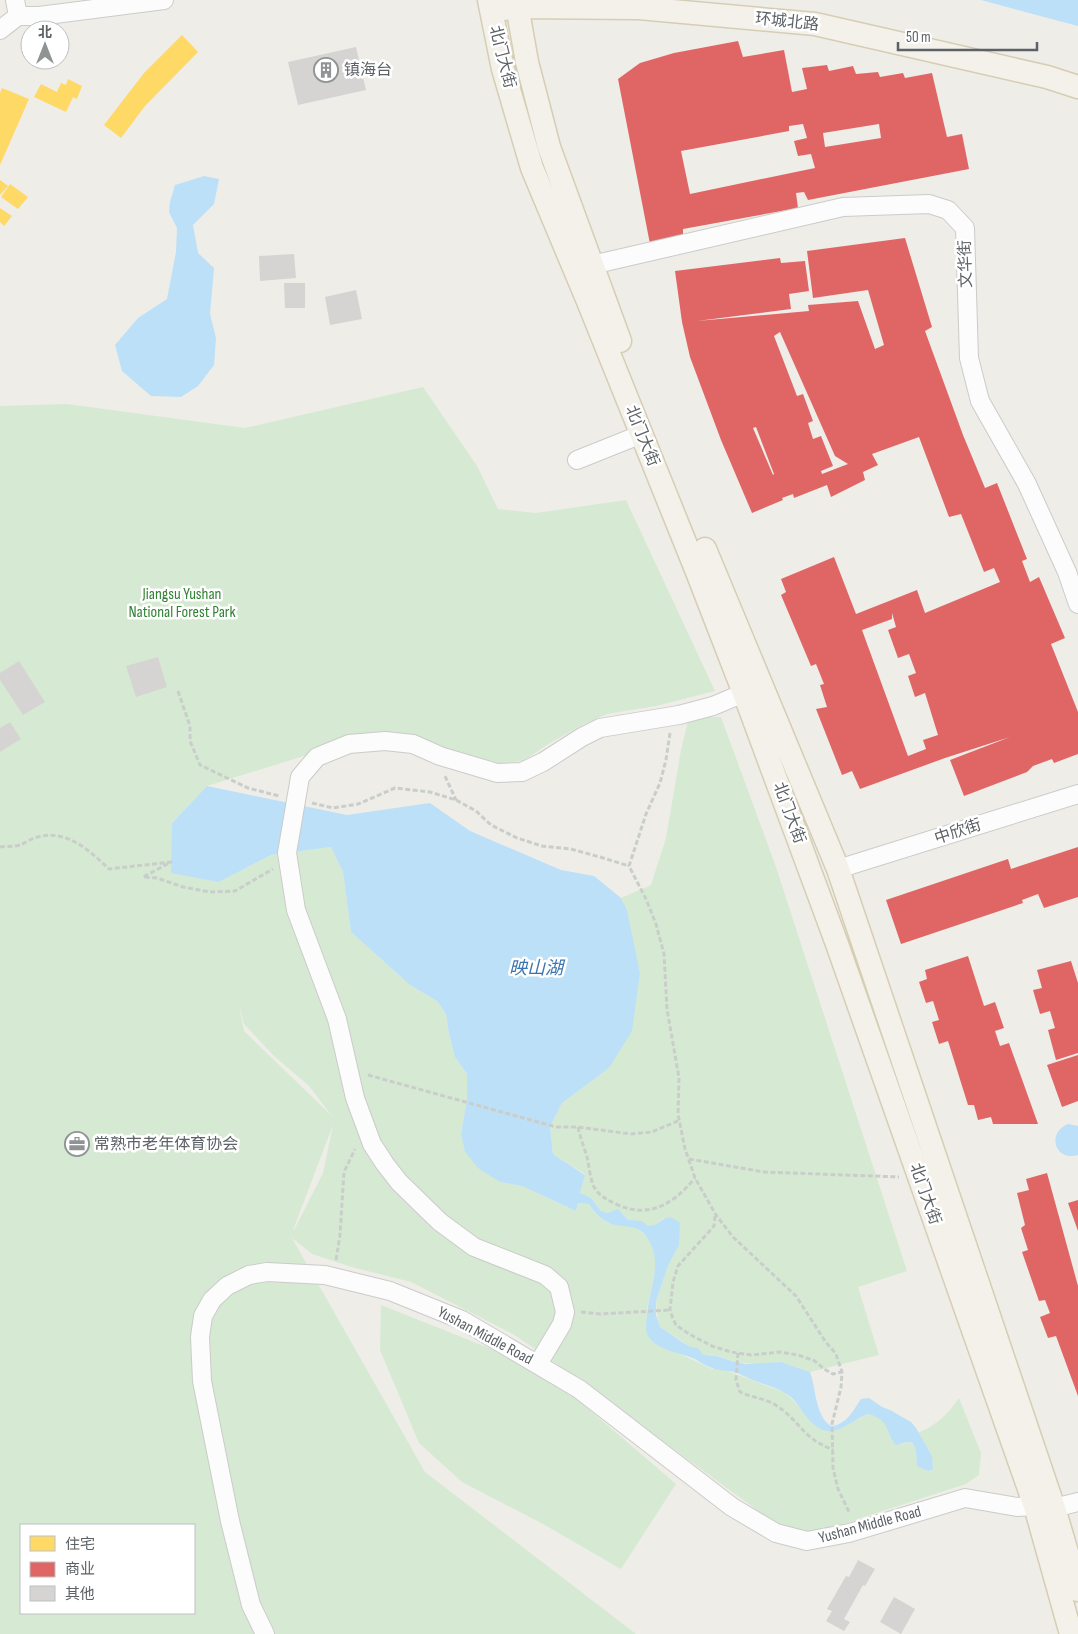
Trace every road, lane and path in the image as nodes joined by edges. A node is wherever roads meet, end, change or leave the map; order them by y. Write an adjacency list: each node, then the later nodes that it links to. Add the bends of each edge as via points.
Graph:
1 (164, 0): 6 (street)
2 (713, 0): 8 (main road, 环城北路, via 818,14)
3 (516, 3): 4 (main road, 环城北路); 9 (main road, 环城北路, via 639,8 815,24 1047,77); 10 (main road, 北门大街, via 549,147)
4 (490, 5): 11 (main road, 北门大街, via 532,168)
5 (16, 8): 6 (street); 7 (street)
6 (40, 8)
7 (0, 30)
8 (1078, 72)
9 (1078, 87)
10 (592, 265): 13 (street, 文华街, via 843,207 930,204 948,210 965,228 969,358 980,401 1027,484); 22 (main road, 北门大街, via 629,365)
11 (642, 434): 12 (street); 15 (main road, 北门大街)
12 (577, 460)
13 (1078, 604)
14 (178, 691): 18 (path, via 190,726 190,741 200,764 248,788)
15 (744, 693): 16 (street); 29 (main road, 北门大街)
16 (679, 715): 18 (street, via 600,728 522,772 497,774 413,744 385,741 349,744 317,757 300,776); 21 (path, via 669,736 660,783)
17 (1078, 794): 22 (street, 中欣街)
18 (296, 800): 20 (street); 21 (path, via 332,808 358,804 394,788 430,792 456,800 476,811 491,825 517,838)
19 (0, 847): 20 (path, via 51,835 68,838 83,846 109,869 171,862 143,876 210,892 235,891)
20 (288, 860): 23 (street, via 296,910 337,1019)
21 (629, 866): 24 (path, via 653,916 664,954)
22 (838, 870): 39 (main road, 北门大街)
23 (348, 1069): 25 (street); 26 (path, via 556,1127)
24 (680, 1120): 26 (path, via 652,1132 631,1134); 27 (path)
25 (365, 1126): 31 (path, via 344,1172); 32 (street, via 384,1164 440,1222 474,1247 546,1275 559,1287)
26 (578, 1127): 28 (path, via 594,1186 602,1198 631,1210 648,1210 665,1206)
27 (688, 1159): 28 (path); 29 (path, via 764,1172)
28 (695, 1178): 30 (path)
29 (920, 1178): 39 (main road, 北门大街)
30 (716, 1215): 33 (path, via 714,1226 678,1266); 36 (path, via 733,1237 796,1296 836,1354)
31 (337, 1278): 35 (street, Yushan Middle Road, via 390,1291 462,1320); 42 (street, Yushan Middle Road, via 268,1272 249,1275 227,1286 212,1300 203,1316 200,1337 202,1381 230,1521 251,1605)
32 (564, 1307): 33 (path, via 600,1314); 35 (street, via 562,1324)
33 (670, 1310): 34 (path, via 676,1325 688,1334)
34 (738, 1354): 36 (path, via 789,1353 814,1360 833,1374); 37 (path, via 736,1380 740,1392 775,1404 810,1437)
35 (538, 1364): 40 (street, Yushan Middle Road, via 579,1389 732,1507 776,1533 807,1541)
36 (842, 1372): 37 (path, via 832,1424)
37 (833, 1450): 40 (path, via 834,1478)
38 (1078, 1502): 39 (street, Yushan Middle Road)
39 (1045, 1507): 40 (street, Yushan Middle Road, via 1017,1507 965,1498); 41 (main road, 北门大街); 43 (main road, 北门大街)
40 (857, 1531)
41 (1078, 1590)
42 (265, 1634)
43 (1070, 1634)

